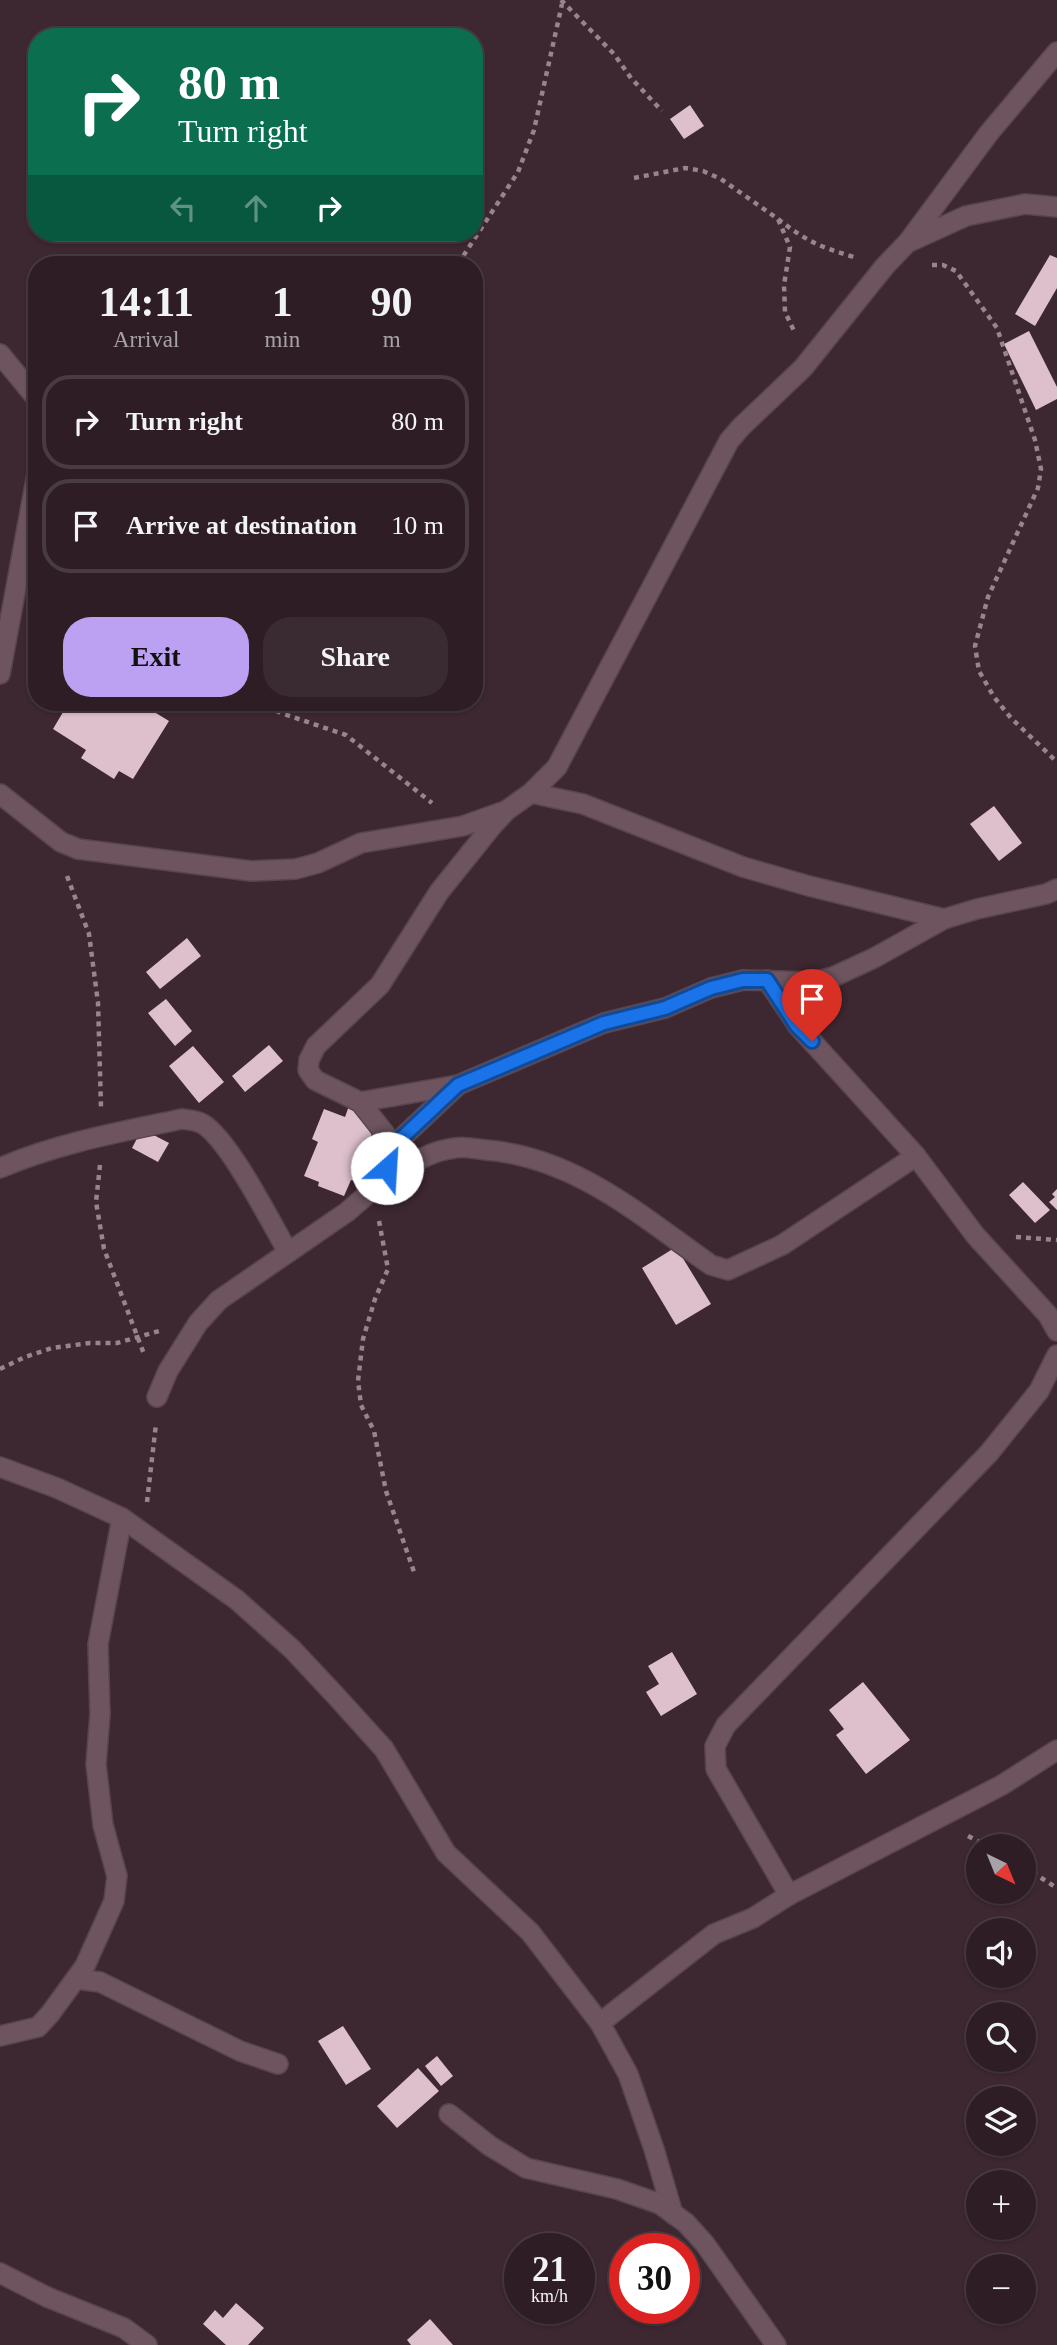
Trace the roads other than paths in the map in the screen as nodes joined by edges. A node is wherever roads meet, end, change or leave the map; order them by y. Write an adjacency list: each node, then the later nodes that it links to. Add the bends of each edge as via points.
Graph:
1 (1057, 52): 3 (street, via 989,133)
2 (1057, 207): 3 (street, via 1025,204 966,216)
3 (908, 242): 8 (street, via 794,376 729,441 556,767)
4 (0, 354): 5 (street)
5 (28, 388)
6 (28, 523): 7 (street)
7 (0, 674)
8 (531, 793): 10 (street); 12 (street, via 583,804 743,867)
9 (0, 794): 10 (street, via 61,842 78,849 251,870 296,869 361,843 463,826)
10 (507, 810): 15 (street, via 439,892 380,985 316,1046 308,1070 315,1080)
11 (1057, 889): 12 (street)
12 (944, 919): 13 (street, via 833,977 813,982)
13 (767, 980): 14 (street, via 711,988 665,1008 604,1023); 17 (street, via 797,1026)
14 (458, 1085): 15 (street); 16 (street)
15 (360, 1102): 16 (street)
16 (390, 1149): 19 (street, via 387,1168)
17 (916, 1156): 19 (street, via 782,1245 729,1270 711,1265 596,1184 547,1161 456,1147 429,1154); 21 (street, via 975,1235 1048,1315)
18 (0, 1168): 20 (street, via 102,1135 193,1120 225,1147)
19 (377, 1185): 20 (street)
20 (288, 1252): 23 (street, via 205,1315 168,1371)
21 (1057, 1331)
22 (1057, 1355): 27 (street, via 1039,1391 989,1452 726,1725 715,1746 716,1769)
23 (158, 1397)
24 (0, 1467): 25 (street)
25 (122, 1518): 28 (street, via 98,1644 96,1764 103,1825 117,1876 114,1901); 29 (street, via 237,1600 292,1649 384,1749 446,1853 530,1932)
26 (1057, 1750): 27 (street, via 1002,1785)
27 (789, 1895): 29 (street, via 753,1918 714,1934)
28 (76, 1979): 30 (street, via 38,2026); 31 (street, via 100,1982 240,2051)
29 (600, 2023): 33 (street, via 628,2074)
30 (0, 2036)
31 (278, 2064)
32 (449, 2114): 33 (street, via 526,2168 617,2189 660,2204)
33 (673, 2214): 36 (street, via 705,2244)
34 (0, 2273): 35 (street, via 124,2329)
35 (147, 2345)
36 (776, 2345)

